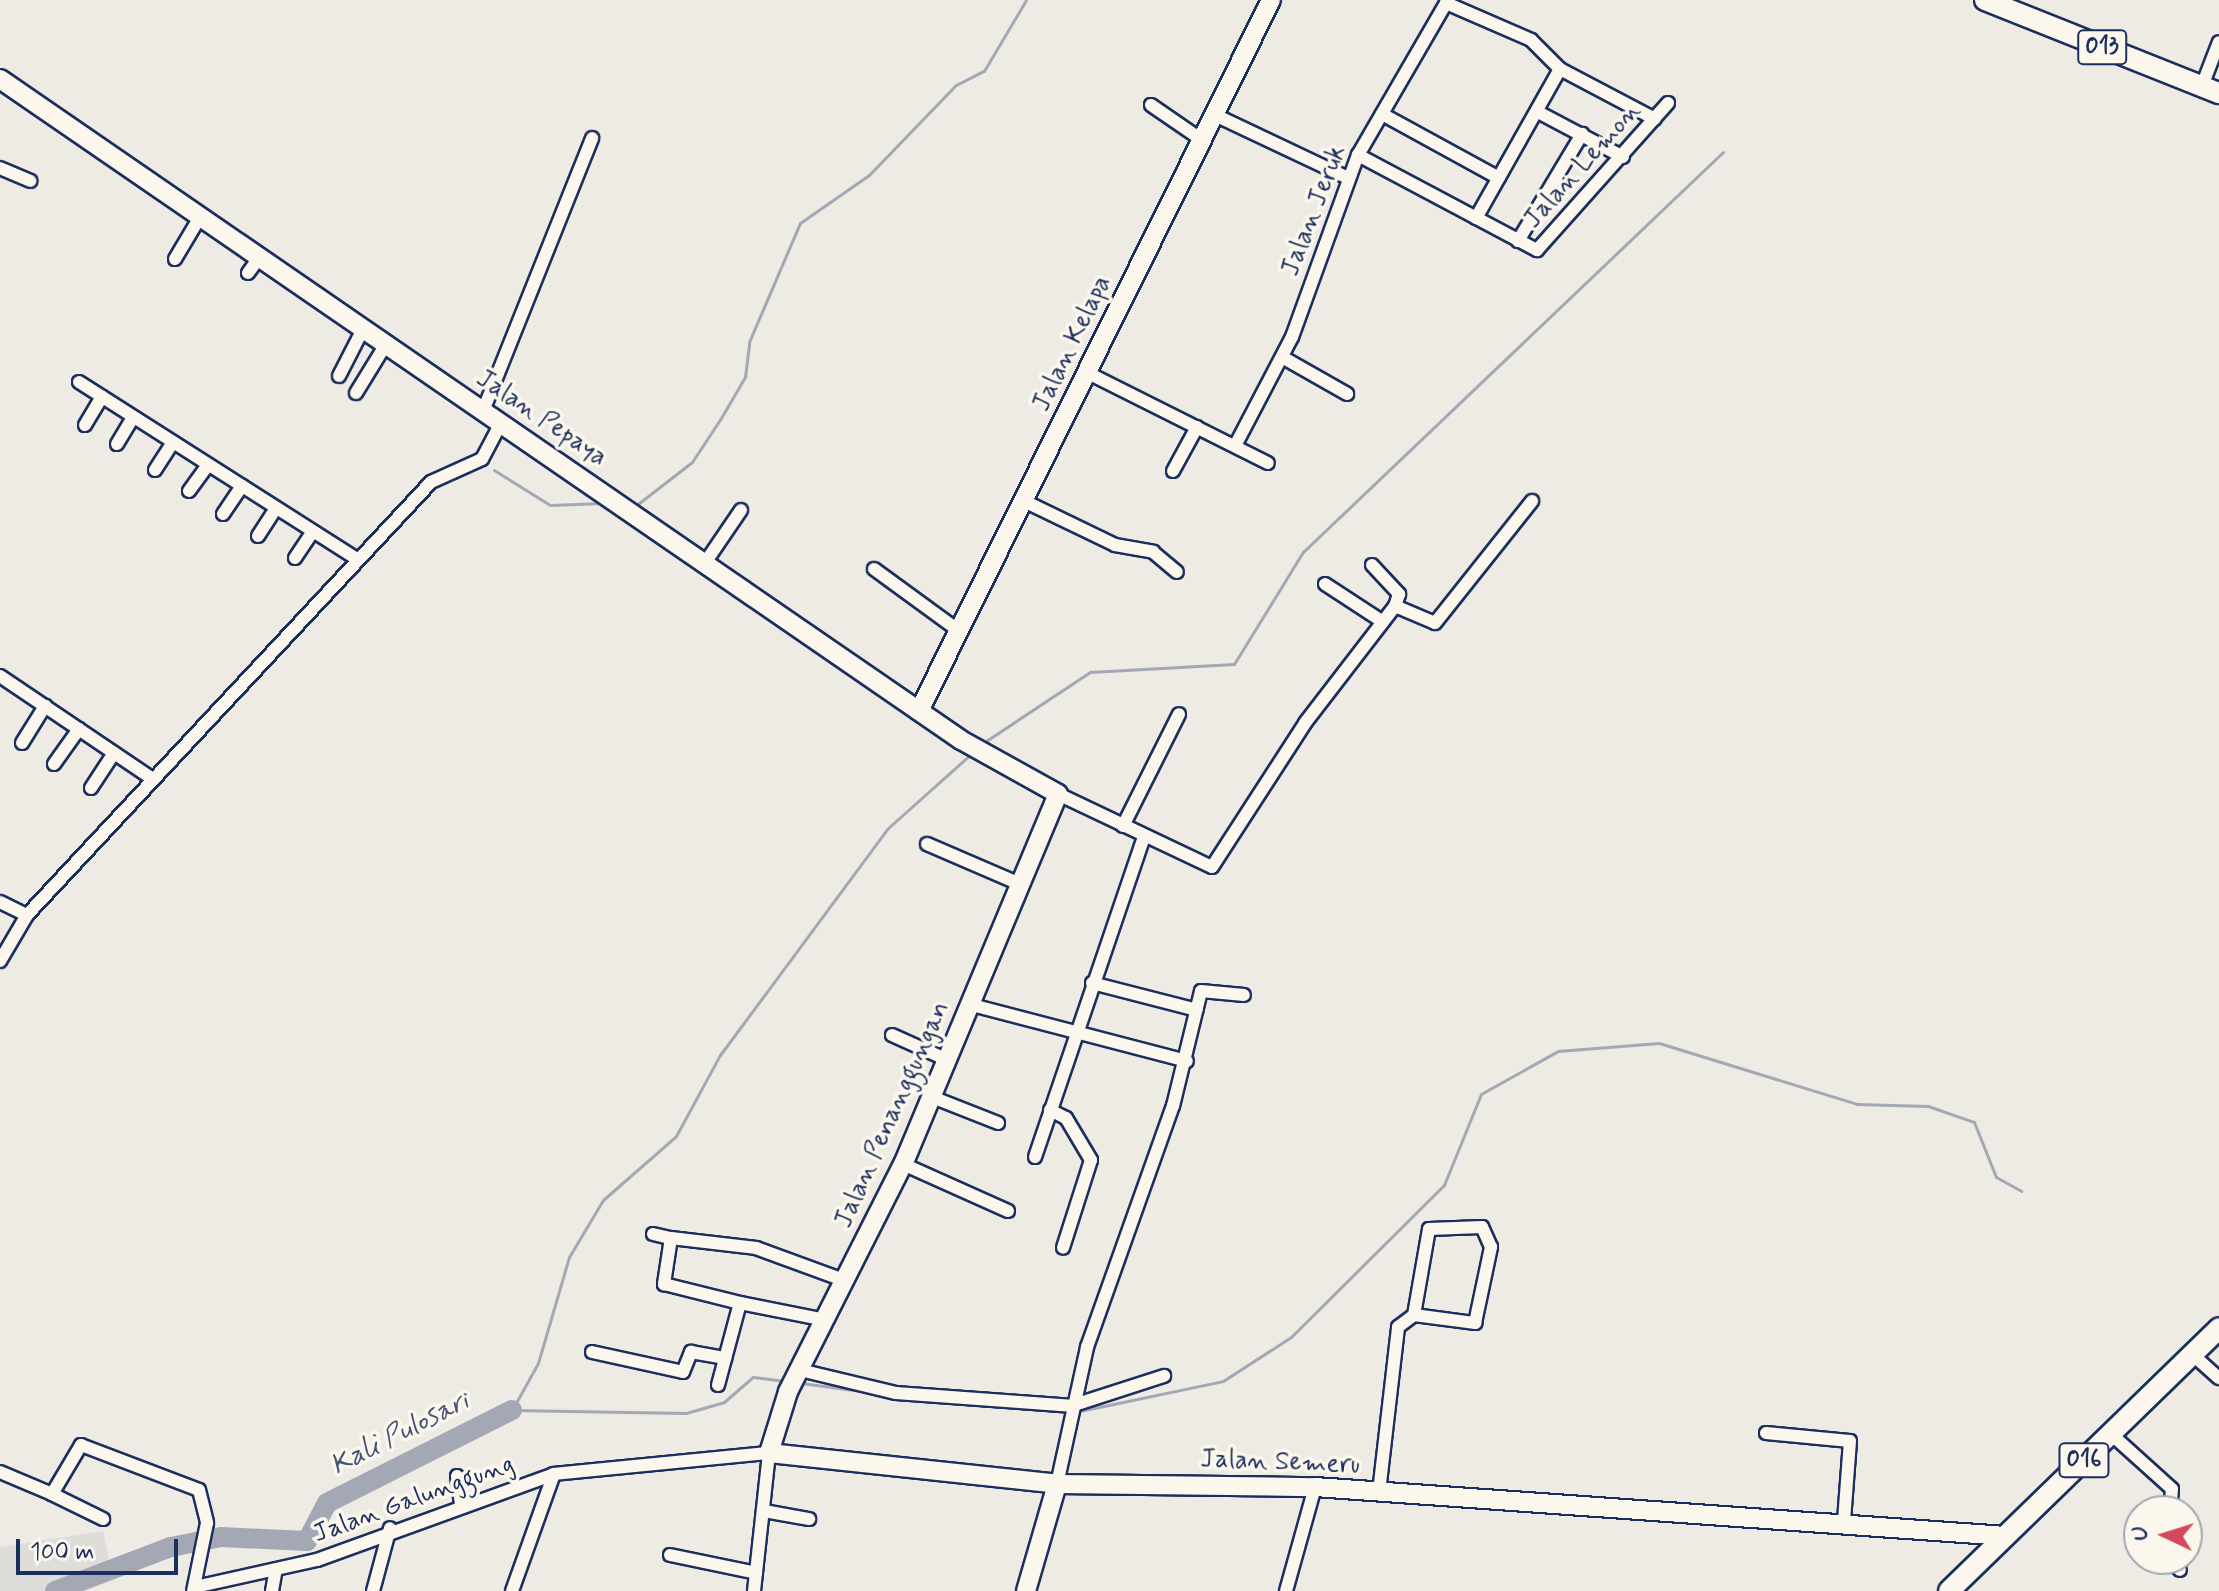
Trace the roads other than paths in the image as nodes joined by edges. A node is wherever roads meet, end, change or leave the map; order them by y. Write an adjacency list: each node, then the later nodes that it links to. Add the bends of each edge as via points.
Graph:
1 (1271, 0): 12 (street, Jalan Kelapa)
2 (1985, 0): 7 (main road, 013)
3 (1447, 2): 5 (street, via 1531,40); 11 (street, Jalan Jeruk)
4 (2219, 42): 7 (street)
5 (1560, 69): 10 (street); 13 (street)
6 (0, 79): 23 (street, Jalan Pepaya)
7 (2210, 89)
8 (1668, 103): 13 (street, Jalan Lemon)
9 (1151, 105): 16 (street)
10 (1538, 112): 14 (street); 21 (street)
11 (1382, 114): 17 (street, Jalan Jeruk); 21 (street)
12 (1215, 115): 16 (street, Jalan Kelapa); 20 (street)
13 (1655, 119): 18 (street, Jalan Lemon)
14 (1582, 134): 18 (street); 25 (street)
15 (592, 138): 36 (street)
16 (1202, 140): 30 (street, Jalan Kelapa)
17 (1358, 155): 20 (street, Jalan Jeruk); 24 (street, Jalan Lemon)
18 (1623, 157): 25 (street, Jalan Lemon, via 1543,248)
19 (0, 168): 22 (street)
20 (1348, 178): 29 (street, Jalan Jeruk)
21 (1499, 178): 24 (street)
22 (30, 181)
23 (200, 217): 26 (street); 27 (street, Jalan Pepaya, via 254,265)
24 (1476, 218): 25 (street, Jalan Lemon)
25 (1518, 241)
26 (175, 259)
27 (363, 329): 28 (street, Jalan Pepaya); 31 (street)
28 (386, 344): 33 (street); 36 (street, Jalan Pepaya)
29 (1282, 357): 34 (street); 43 (street, Jalan Jeruk)
30 (1088, 373): 40 (street); 50 (street, Jalan Kelapa)
31 (339, 376)
32 (79, 382): 35 (street)
33 (356, 393)
34 (1347, 394)
35 (102, 397): 37 (street); 39 (street)
36 (483, 411): 38 (street, Jalan Pepaya)
37 (133, 417): 41 (street); 42 (street)
38 (501, 423): 58 (street, via 482,459 435,479); 59 (street, Jalan Pepaya)
39 (85, 425)
40 (1197, 427): 43 (street); 47 (street)
41 (173, 442): 45 (street); 46 (street)
42 (117, 444)
43 (1236, 444): 44 (street)
44 (1268, 463)
45 (208, 465): 48 (street); 49 (street)
46 (155, 470)
47 (1173, 471)
48 (242, 486): 52 (street); 54 (street)
49 (189, 491)
50 (1024, 501): 62 (street, via 1115,545 1153,552); 66 (street, Jalan Kelapa)
51 (1532, 501): 64 (street, via 1437,621)
52 (276, 508): 55 (street); 56 (street)
53 (741, 510): 59 (street)
54 (223, 514)
55 (313, 531): 57 (street); 58 (street)
56 (258, 536)
57 (295, 558)
58 (357, 559): 75 (street)
59 (705, 563): 69 (street, Jalan Pepaya)
60 (1372, 565): 64 (street, via 1399,594)
61 (874, 569): 66 (street)
62 (1177, 572)
63 (1325, 584): 65 (street)
64 (1395, 606): 65 (street)
65 (1383, 622): 79 (street, via 1305,723 1212,867)
66 (959, 631): 69 (street, Jalan Kelapa)
67 (1, 680): 68 (street)
68 (45, 706): 71 (street); 72 (street)
69 (919, 711): 77 (street, Jalan Pepaya)
70 (1179, 714): 78 (street)
71 (79, 729): 73 (street); 74 (street)
72 (22, 743)
73 (114, 753): 75 (street); 76 (street)
74 (54, 764)
75 (151, 778): 83 (street)
76 (91, 788)
77 (1058, 794): 78 (street); 81 (street, Jalan Penanggungan)
78 (1123, 826): 79 (street)
79 (1144, 837): 85 (street)
80 (927, 844): 81 (street)
81 (1022, 885): 87 (street, Jalan Penanggungan)
82 (0, 902): 83 (street)
83 (27, 915): 84 (street)
84 (0, 961)
85 (1092, 983): 88 (street); 89 (street)
86 (1244, 995): 88 (street, via 1205,987)
87 (972, 1005): 89 (street); 91 (street, Jalan Penanggungan)
88 (1197, 1010): 92 (street)
89 (1074, 1034): 92 (street); 94 (street)
90 (892, 1035): 91 (street)
91 (948, 1060): 93 (street, Jalan Penanggungan)
92 (1187, 1061): 114 (street)
93 (932, 1097): 95 (street); 97 (street, Jalan Penanggungan)
94 (1050, 1110): 96 (street); 101 (street, via 1066,1118 1091,1160)
95 (998, 1123)
96 (1035, 1157)
97 (903, 1164): 98 (street); 102 (street, Jalan Penanggungan)
98 (1008, 1211)
99 (653, 1234): 100 (street)
100 (671, 1238): 102 (street, via 756,1248); 103 (street, via 664,1284)
101 (1063, 1248)
102 (846, 1281): 105 (street, Jalan Penanggungan)
103 (740, 1303): 105 (street); 109 (street)
104 (1414, 1315): 104 (street, via 1475,1323 1491,1247 1482,1227 1429,1229); 123 (street, via 1398,1327)
105 (826, 1320): 110 (street, Jalan Penanggungan)
106 (2219, 1328): 108 (main road, 016)
107 (592, 1352): 109 (street, via 683,1372 691,1352)
108 (2192, 1354): 112 (street); 116 (main road, 016)
109 (725, 1358): 113 (street)
110 (799, 1372): 114 (street, via 896,1393); 117 (street, Jalan Penanggungan)
111 (1164, 1376): 114 (street)
112 (2219, 1378)
113 (718, 1385)
114 (1070, 1411): 121 (street)
115 (1766, 1433): 130 (street, via 1850,1441)
116 (2111, 1434): 125 (street, via 2172,1489); 132 (main road, 016)
117 (769, 1453): 119 (street, Jalan Semeru); 121 (street, Jalan Semeru); 127 (street)
118 (0, 1472): 124 (street)
119 (554, 1474): 126 (street, Jalan Galunggung); 139 (street)
120 (457, 1476): 126 (street)
121 (1057, 1484): 122 (street, Jalan Semeru); 141 (street)
122 (1315, 1487): 123 (street, Jalan Semeru); 142 (street)
123 (1379, 1492): 130 (street, Jalan Semeru)
124 (52, 1494): 128 (street); 136 (street, via 78,1445 205,1499 204,1550)
125 (2171, 1495)
126 (461, 1503): 131 (street, Jalan Galunggung)
127 (764, 1511): 129 (street); 135 (street)
128 (103, 1519)
129 (809, 1519)
130 (1844, 1520): 132 (street, Jalan Semeru)
131 (390, 1528): 134 (street, Jalan Galunggung); 138 (street)
132 (2006, 1536): 143 (main road, 016)
133 (670, 1555): 135 (street)
134 (276, 1569): 136 (street, Jalan Galunggung); 137 (street)
135 (756, 1573): 140 (street)
136 (194, 1589)
137 (272, 1591)
138 (373, 1591)
139 (512, 1591)
140 (754, 1591)
141 (1026, 1591)
142 (1286, 1591)
143 (1949, 1591)

